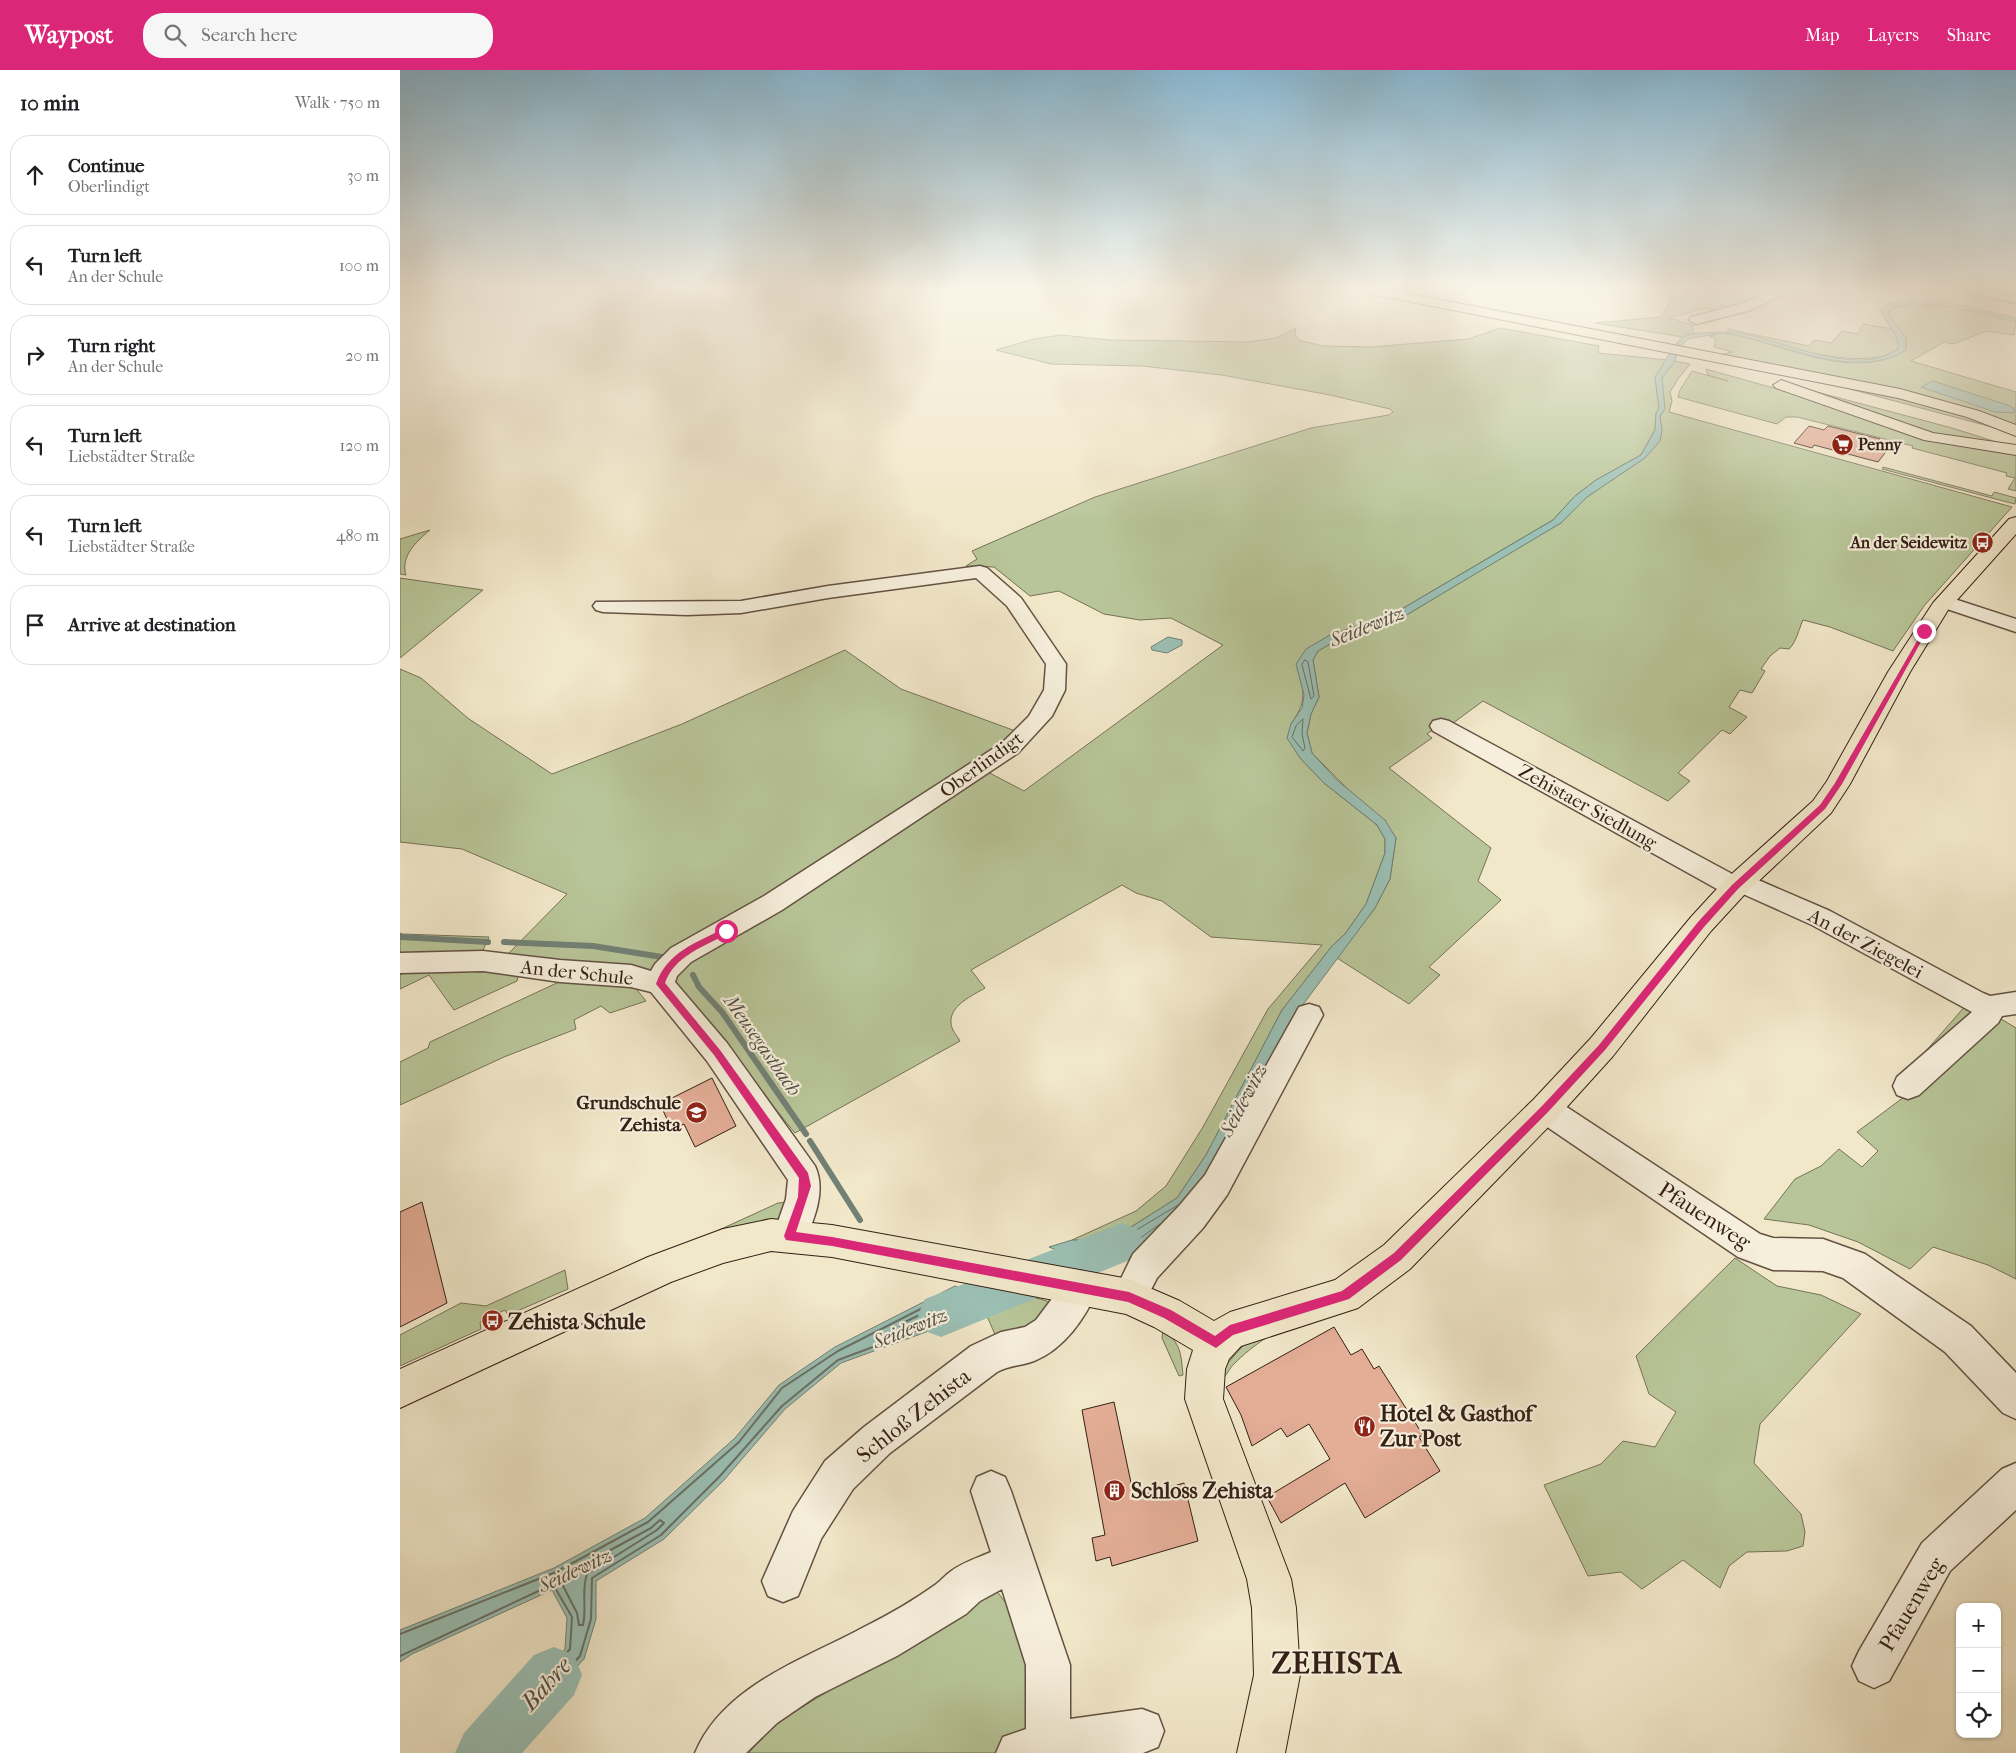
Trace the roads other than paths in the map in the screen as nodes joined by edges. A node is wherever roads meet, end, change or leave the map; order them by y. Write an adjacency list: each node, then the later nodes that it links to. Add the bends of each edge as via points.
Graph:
1 (1734, 368): 5 (main road, via 1930,437)
2 (1737, 368): 4 (main road)
3 (1741, 368): 4 (main road, via 1921,399 1973,414)
4 (2012, 436)
5 (2016, 450)
6 (2016, 523): 7 (main road)
7 (1945, 602): 9 (street); 11 (main road, via 1917,642 1826,801 1815,815)
8 (603, 606): 13 (street, Oberlindigt, via 741,607 980,572 1014,602 1056,664 1057,675 1049,706 1010,748 773,903 681,955 665,971)
9 (2016, 626)
10 (1441, 726): 11 (street, Zehistaer Siedlung)
11 (1737, 884): 14 (street, An der Ziegelei, via 1821,918 1973,1001); 17 (main road, via 1602,1047)
12 (400, 963): 13 (street, An der Schule, via 483,960 560,971 631,976)
13 (660, 984): 18 (street, An der Schule, via 717,1052 804,1176 806,1186)
14 (2003, 1005): 16 (street, An der Ziegelei)
15 (1308, 1015): 20 (street, via 1216,1185 1145,1266)
16 (1908, 1086)
17 (1545, 1109): 21 (main road, via 1398,1257 1345,1295 1230,1331); 23 (street, Pfauenweg, via 1750,1246 1773,1254 1823,1255 1853,1265 1958,1339)
18 (790, 1236): 19 (main road); 22 (main road, via 750,1239 694,1255)
19 (1070, 1286): 20 (main road); 27 (street, Schloß Zehista, via 1049,1333 1031,1344 1001,1350 984,1359 877,1440 839,1475 808,1524)
20 (1129, 1297): 21 (main road, via 1168,1314)
21 (1216, 1343): 32 (main road, via 1204,1368 1204,1399 1269,1580 1274,1608 1277,1675)
22 (400, 1389)
23 (2016, 1400)
24 (2016, 1483): 28 (street, Pfauenweg, via 1936,1557)
25 (991, 1491): 26 (street)
26 (1015, 1562): 30 (street, via 1048,1665); 31 (street, via 965,1586 951,1599 897,1632 800,1682 761,1707)
27 (783, 1581)
28 (1874, 1666)
29 (1142, 1731): 30 (street)
30 (1039, 1750)
31 (718, 1753)
32 (1261, 1753)

